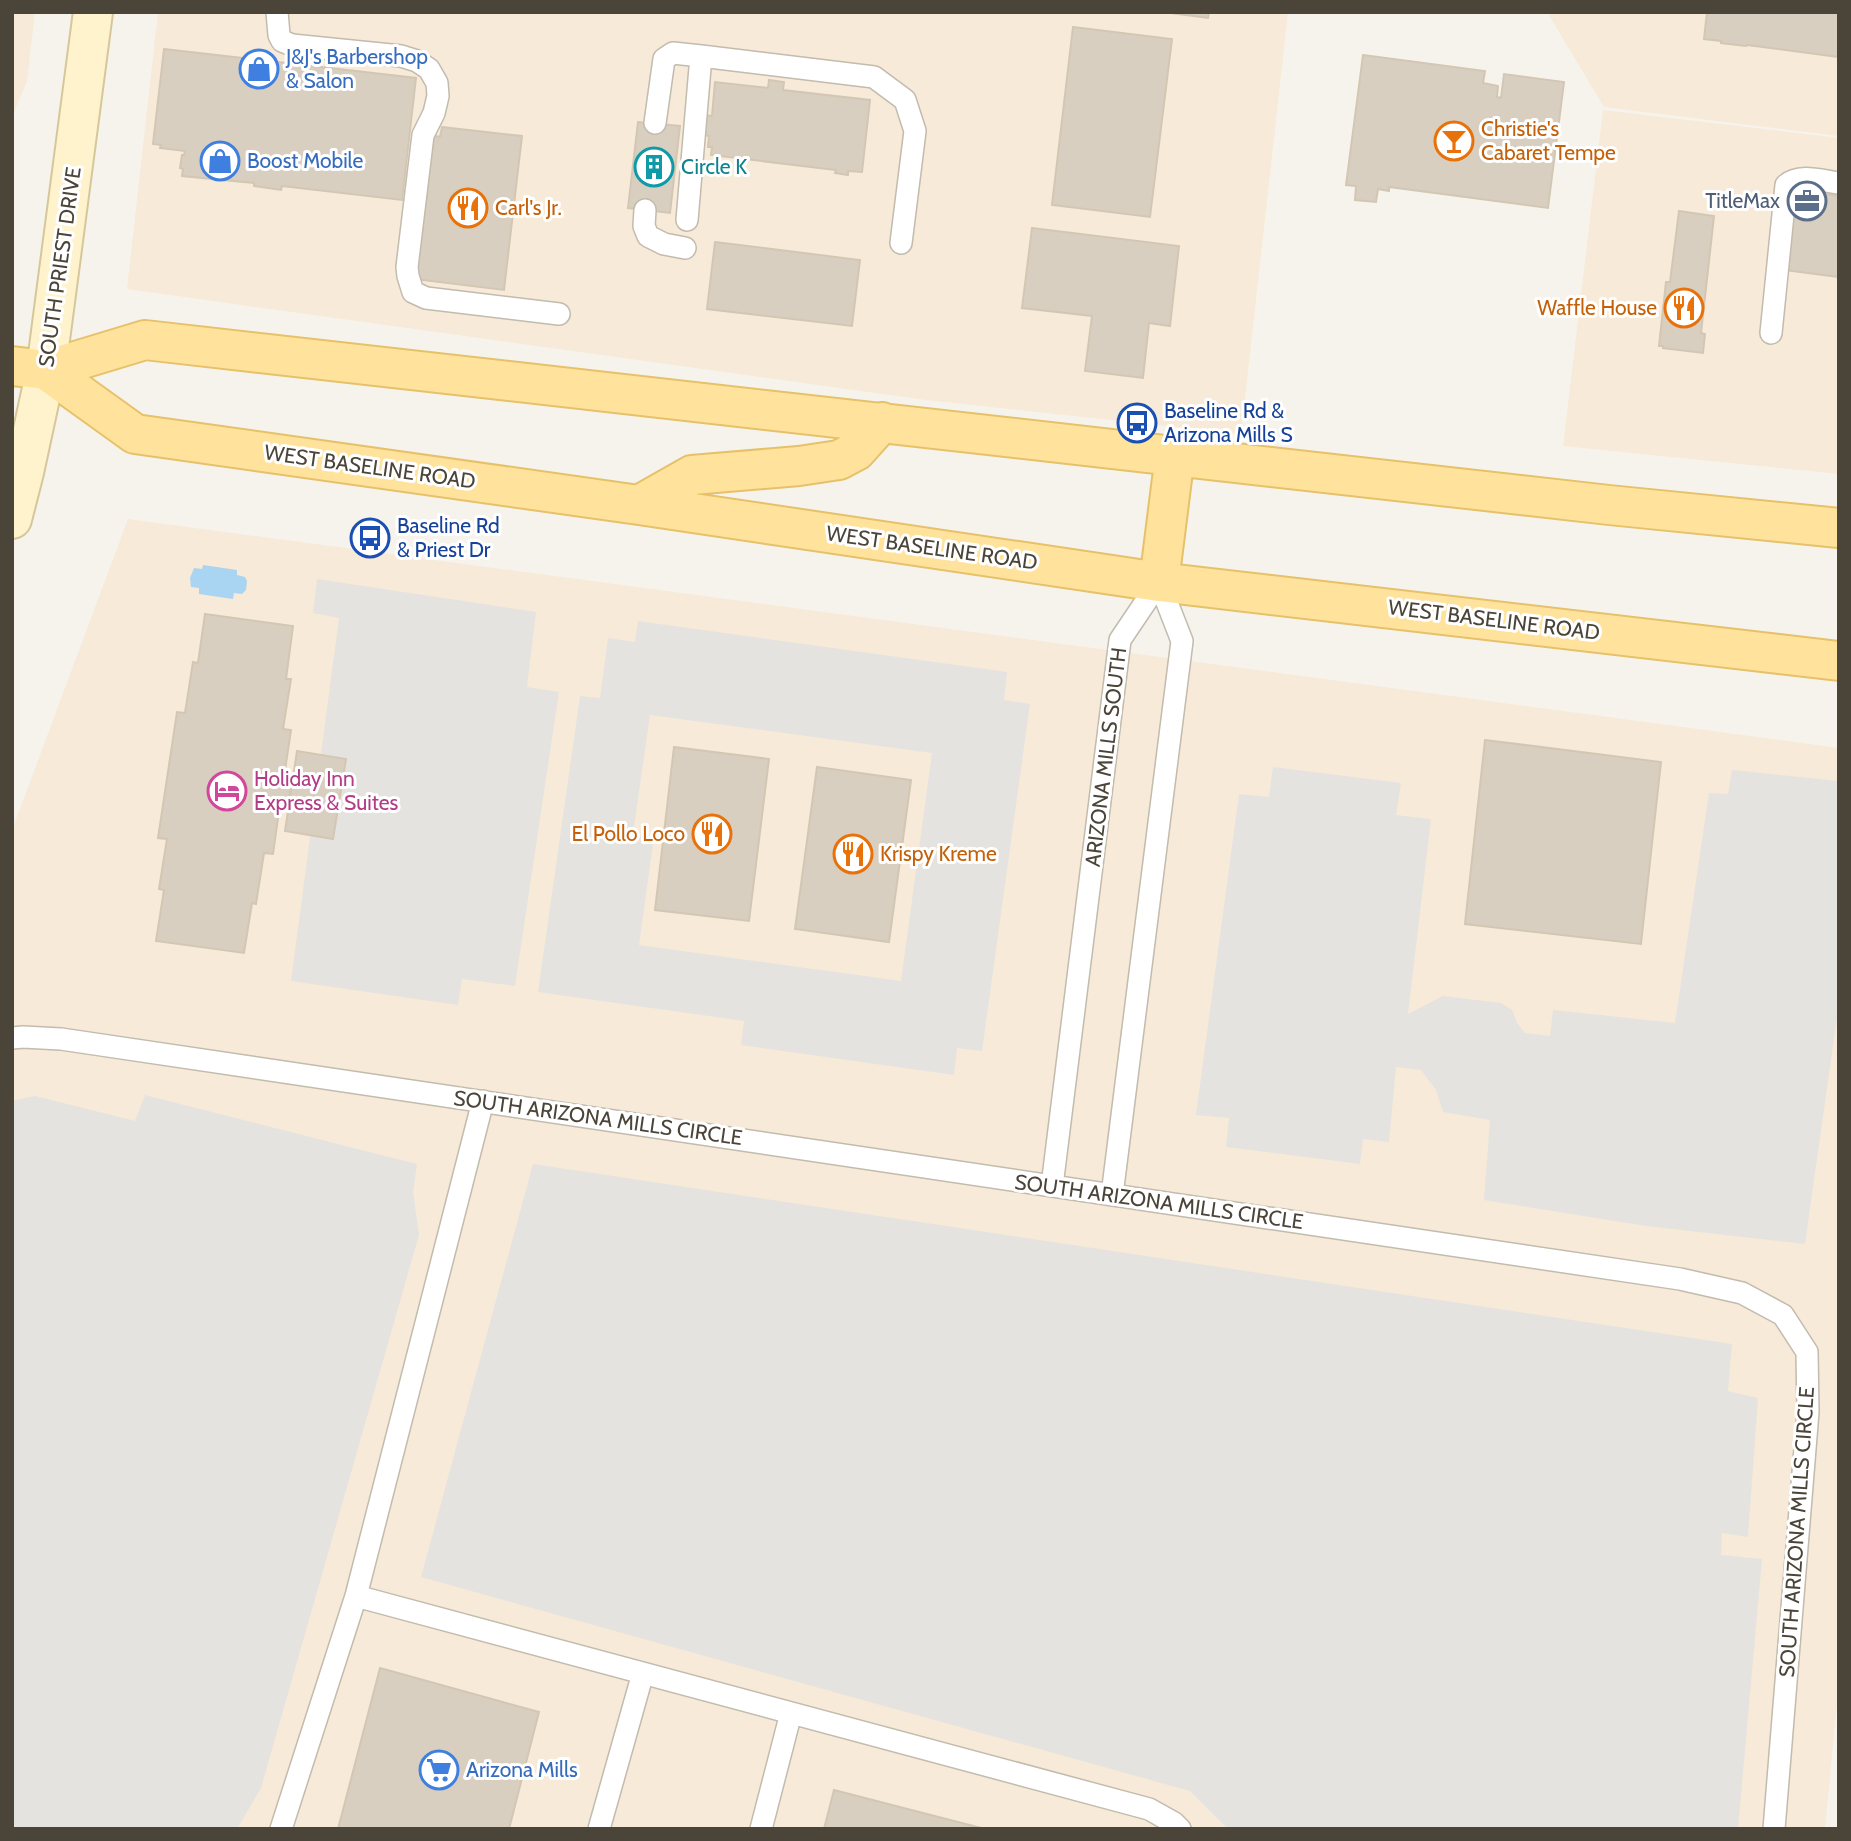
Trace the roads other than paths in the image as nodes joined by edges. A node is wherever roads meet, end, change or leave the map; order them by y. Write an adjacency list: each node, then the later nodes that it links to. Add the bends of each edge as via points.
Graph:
1 (93, 12): 12 (street, SOUTH PRIEST DRIVE)
2 (277, 12): 10 (lane, via 282,41 401,56 429,69 437,83 434,113 423,135 407,267 414,292 426,298)
3 (701, 56): 4 (lane, via 673,53 664,59); 7 (lane); 8 (lane, via 874,77 905,100 915,131)
4 (655, 123)
5 (1839, 183): 11 (lane, via 1802,178 1786,185)
6 (645, 210): 9 (lane, via 648,236)
7 (687, 220)
8 (901, 243)
9 (685, 248)
10 (559, 314)
11 (1771, 333)
12 (29, 368): 13 (main road, via 145,340); 15 (main road, WEST BASELINE ROAD, via 135,434); 16 (street, SOUTH PRIEST DRIVE, via 24,472)
13 (883, 422): 14 (main road); 15 (main road, via 856,451 839,460 692,475)
14 (1175, 455): 17 (main road); 18 (main road)
15 (639, 505): 18 (main road, WEST BASELINE ROAD)
16 (12, 519)
17 (1839, 528)
18 (1159, 582): 19 (main road, WEST BASELINE ROAD); 22 (lane, ARIZONA MILLS SOUTH, via 1121,640); 23 (lane, via 1182,642)
19 (1839, 661)
20 (12, 1038): 21 (lane, SOUTH ARIZONA MILLS CIRCLE, via 61,1038)
21 (483, 1101): 22 (lane, SOUTH ARIZONA MILLS CIRCLE); 24 (lane)
22 (1052, 1186): 23 (lane, SOUTH ARIZONA MILLS CIRCLE)
23 (1112, 1195): 31 (lane, SOUTH ARIZONA MILLS CIRCLE, via 1680,1279 1742,1293 1783,1315 1807,1352 1808,1412)
24 (356, 1596): 25 (lane); 27 (lane)
25 (643, 1672): 26 (lane); 28 (lane)
26 (791, 1713): 29 (lane); 30 (lane, via 1149,1809)
27 (281, 1829)
28 (599, 1829)
29 (761, 1829)
30 (1180, 1829)
31 (1774, 1829)

